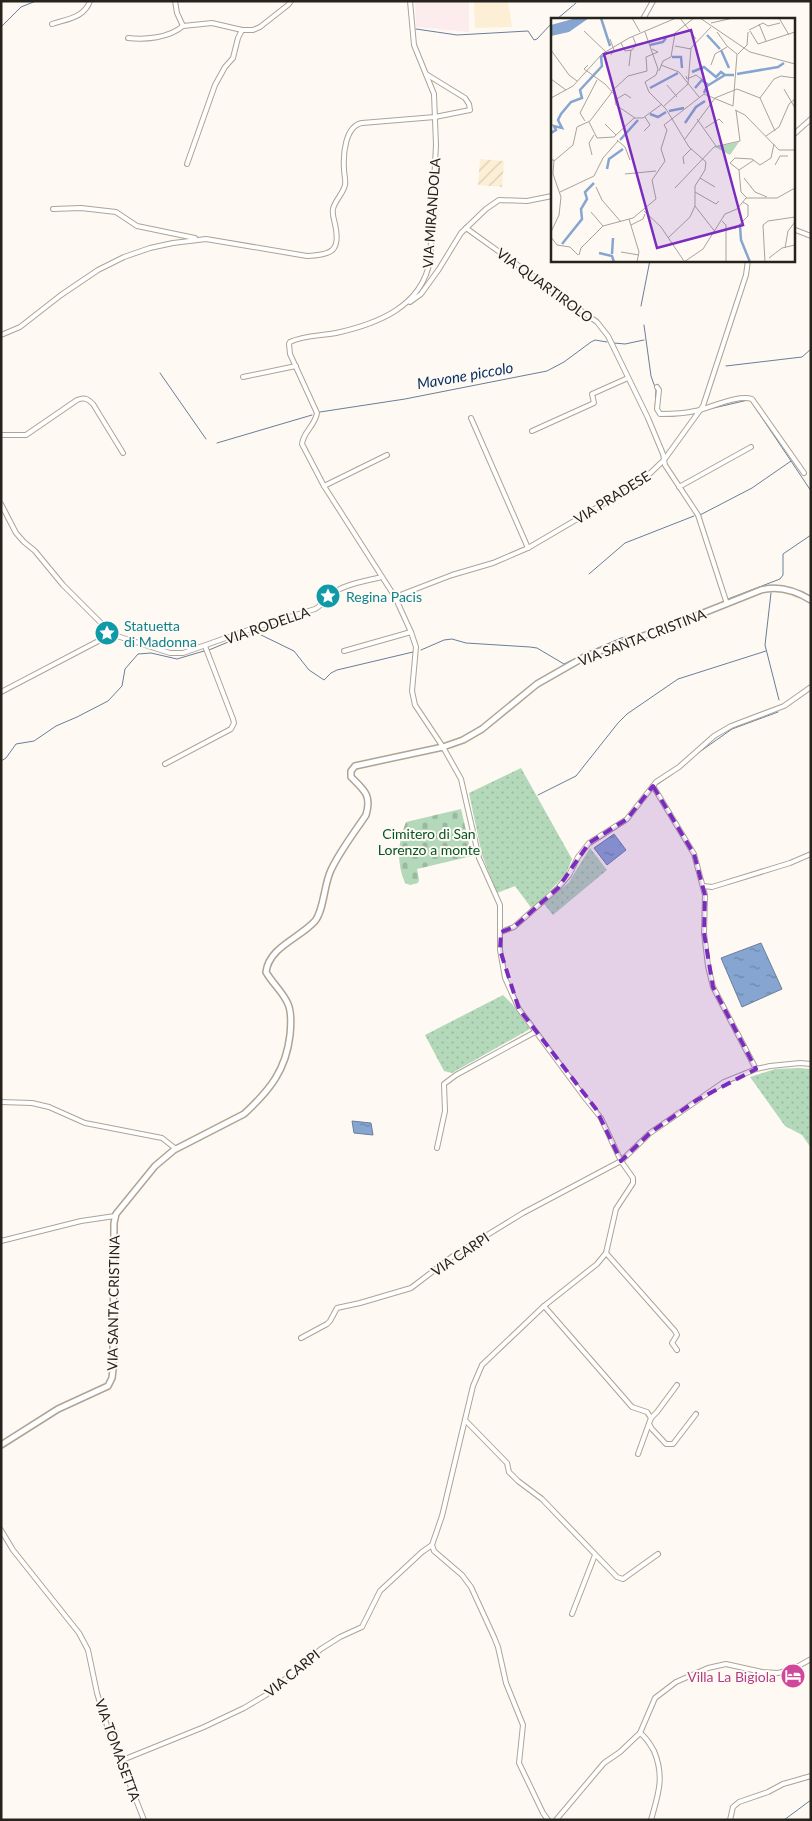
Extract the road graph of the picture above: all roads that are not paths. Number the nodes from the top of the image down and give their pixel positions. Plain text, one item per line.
1 (90, 1) edge
2 (175, 1) edge
3 (291, 1) edge
4 (410, 1) edge
5 (653, 1) edge
6 (644, 18) edge
7 (52, 24) dead end
8 (183, 26) junction
9 (242, 30) junction
10 (128, 38) dead end
11 (426, 74) junction
12 (435, 117) junction
13 (811, 119) edge
14 (794, 134) edge
15 (187, 164) dead end
16 (551, 196) edge
17 (54, 209) dead end
18 (466, 228) junction
19 (794, 229) edge
20 (811, 236) edge
21 (199, 239) junction
22 (748, 261) edge
23 (409, 302) junction
24 (1, 335) edge
25 (296, 366) junction
26 (243, 377) dead end
27 (628, 378) junction
28 (658, 387) dead end
29 (702, 409) junction
30 (471, 418) dead end
31 (532, 431) dead end
32 (1, 435) edge
33 (751, 447) dead end
34 (123, 452) dead end
35 (387, 455) dead end
36 (664, 460) junction
37 (804, 473) dead end
38 (324, 486) junction
39 (679, 487) junction
40 (1, 504) edge
41 (528, 548) junction
42 (381, 577) junction
43 (395, 597) junction
44 (811, 600) edge
45 (727, 604) junction
46 (411, 632) junction
47 (113, 635) junction
48 (205, 646) junction
49 (344, 651) dead end
50 (811, 686) edge
51 (1, 692) edge
52 (443, 746) junction
53 (164, 764) dead end
54 (653, 786) junction
55 (811, 854) edge
56 (703, 886) junction
57 (501, 932) junction
58 (535, 1032) junction
59 (811, 1064) edge
60 (756, 1069) junction
61 (1, 1102) edge
62 (436, 1148) dead end
63 (176, 1149) junction
64 (621, 1161) junction
65 (115, 1216) junction
66 (1, 1241) edge
67 (606, 1253) junction
68 (544, 1306) junction
69 (301, 1338) dead end
70 (677, 1350) dead end
71 (677, 1385) dead end
72 (696, 1414) dead end
73 (651, 1418) junction
74 (465, 1420) junction
75 (650, 1424) junction
76 (1, 1445) edge
77 (638, 1454) dead end
78 (1, 1530) edge
79 (432, 1545) junction
80 (658, 1554) dead end
81 (595, 1555) junction
82 (572, 1614) dead end
83 (811, 1659) edge
84 (640, 1733) junction
85 (120, 1761) junction
86 (811, 1776) edge
87 (144, 1820) edge
88 (548, 1820) edge
89 (556, 1820) edge
90 (651, 1820) edge
91 (730, 1820) edge

1 - 7 street
2 - 8 street
3 - 9 street
4 - 11 street, VIA MIRANDOLA
5 - 6 street
8 - 9 street
8 - 10 street
9 - 15 street
11 - 12 street, VIA MIRANDOLA
11 - 12 street
12 - 21 street
12 - 23 street, VIA MIRANDOLA
13 - 14 street
16 - 18 street
17 - 21 street
18 - 23 street
18 - 27 street, VIA QUARTIROLO
19 - 20 street
21 - 24 street
22 - 29 street, VIA PRADESE
23 - 25 street, VIA MIRANDOLA
25 - 26 street
25 - 38 street, VIA MIRANDOLA
27 - 31 street
27 - 36 street, VIA QUARTIROLO
28 - 29 street
29 - 36 street, VIA PRADESE
29 - 37 street
30 - 41 street
32 - 34 street
33 - 39 street
35 - 38 street
36 - 39 street, VIA QUARTIROLO
36 - 41 street, VIA PRADESE
38 - 42 street, VIA MIRANDOLA
39 - 45 street, VIA QUARTIROLO
40 - 47 street
41 - 43 street, VIA PRADESE
42 - 43 street, VIA MIRANDOLA
42 - 48 street, VIA RODELLA
43 - 46 street, VIA MIRANDOLA
44 - 45 street, VIA SANTA CRISTINA
45 - 52 street, VIA SANTA CRISTINA
46 - 49 street
46 - 52 street, VIA MIRANDOLA
47 - 48 street, VIA RODELLA
47 - 51 street
48 - 53 street, VIA RODELLA
50 - 54 street
52 - 57 street
52 - 63 street, VIA SANTA CRISTINA
54 - 56 street
54 - 57 street
55 - 56 street
56 - 60 street
57 - 58 street
58 - 62 street
58 - 64 street
59 - 60 street, VIA CARPI
60 - 64 street, VIA CARPI
61 - 63 street
63 - 65 street, VIA SANTA CRISTINA
64 - 67 street
64 - 69 street, VIA CARPI
65 - 66 street, VIA SANTA CRISTINA
65 - 76 street, VIA SANTA CRISTINA
67 - 68 street
67 - 70 street
68 - 73 street
68 - 74 street
71 - 73 street
72 - 75 street
73 - 75 street
74 - 79 street
74 - 81 street
75 - 77 street
78 - 85 street, VIA TOMASETTA
79 - 85 street, VIA CARPI
79 - 88 street
80 - 81 street
81 - 82 street
83 - 84 street
84 - 89 street
84 - 90 street
85 - 87 street, VIA TOMASETTA
86 - 91 street

